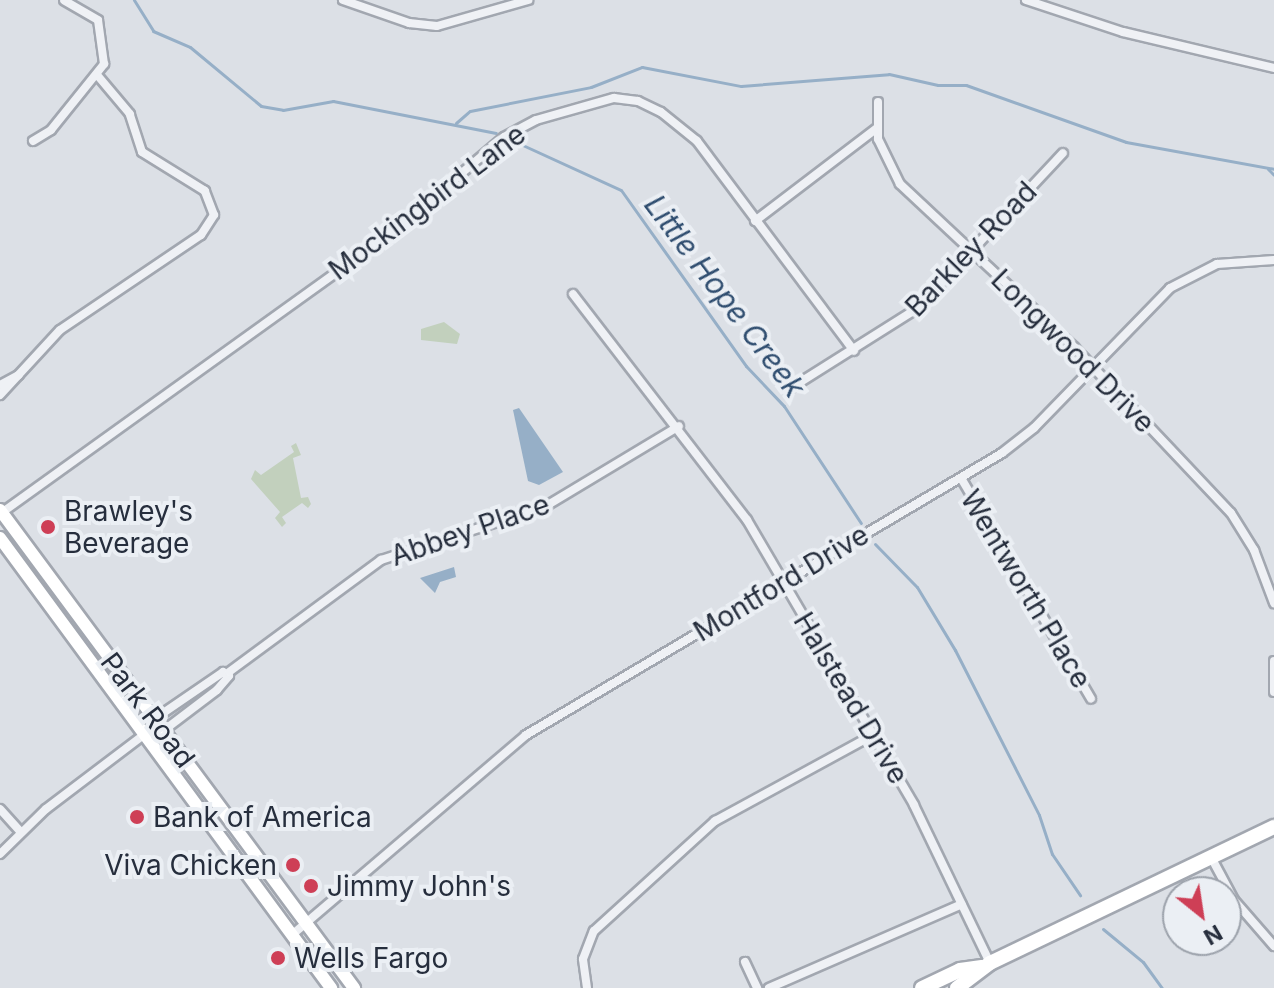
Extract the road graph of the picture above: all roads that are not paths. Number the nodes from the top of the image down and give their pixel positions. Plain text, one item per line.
1 (64, 0) edge
2 (343, 0) edge
3 (528, 0) edge
4 (1026, 0) edge
5 (1274, 68) edge
6 (98, 76) junction
7 (878, 102) dead end
8 (877, 128) junction
9 (33, 141) dead end
10 (1063, 153) dead end
11 (755, 221) junction
12 (971, 251) junction
13 (1274, 260) edge
14 (573, 294) dead end
15 (854, 351) junction
16 (1094, 367) junction
17 (791, 388) dead end
18 (1, 390) edge
19 (679, 426) junction
20 (961, 478) junction
21 (1, 512) edge
22 (0, 538) edge
23 (783, 582) junction
24 (1274, 603) edge
25 (1274, 661) edge
26 (229, 672) junction
27 (1274, 692) edge
28 (1091, 699) dead end
29 (154, 719) junction
30 (163, 731) junction
31 (146, 733) junction
32 (873, 735) junction
33 (0, 809) edge
34 (1274, 827) edge
35 (21, 832) junction
36 (0, 854) edge
37 (1211, 857) junction
38 (962, 904) junction
39 (307, 925) junction
40 (293, 934) junction
41 (1274, 946) edge
42 (745, 962) dead end
43 (986, 965) junction
44 (328, 984) edge
45 (314, 988) edge
46 (354, 988) edge
47 (587, 988) edge
48 (757, 988) edge
49 (769, 988) edge
50 (922, 988) edge
51 (957, 988) edge

1 - 6 street
2 - 3 street
4 - 5 street
6 - 9 street
6 - 18 street
7 - 8 street, Longwood Drive
8 - 11 street
8 - 12 street, Longwood Drive
10 - 12 street, Barkley Road
11 - 15 street, Mockingbird Lane
11 - 21 street, Mockingbird Lane
12 - 15 street, Barkley Road
12 - 16 street, Longwood Drive
13 - 16 street, Montford Drive
14 - 19 street, Halstead Drive
15 - 17 street, Barkley Road
16 - 20 street, Montford Drive
16 - 24 street, Longwood Drive
19 - 23 street, Halstead Drive
19 - 26 street, Abbey Place
20 - 23 street, Montford Drive
20 - 28 street, Wentworth Place
21 - 29 main road, Park Road
22 - 31 main road, Park Road
23 - 32 street, Halstead Drive
23 - 39 street, Montford Drive
25 - 27 street
26 - 29 street
26 - 30 street
29 - 30 main road, Park Road
29 - 31 street
30 - 31 street
30 - 39 main road, Park Road
31 - 35 street
31 - 40 main road, Park Road
32 - 38 street, Halstead Drive
32 - 47 street
33 - 35 street
34 - 37 main road
35 - 36 street
37 - 41 street
37 - 43 main road
38 - 43 street, Halstead Drive
38 - 49 street
39 - 40 street, Montford Drive
39 - 46 main road, Park Road
40 - 44 main road, Park Road
42 - 48 street
43 - 50 main road
43 - 51 main road
44 - 45 street

